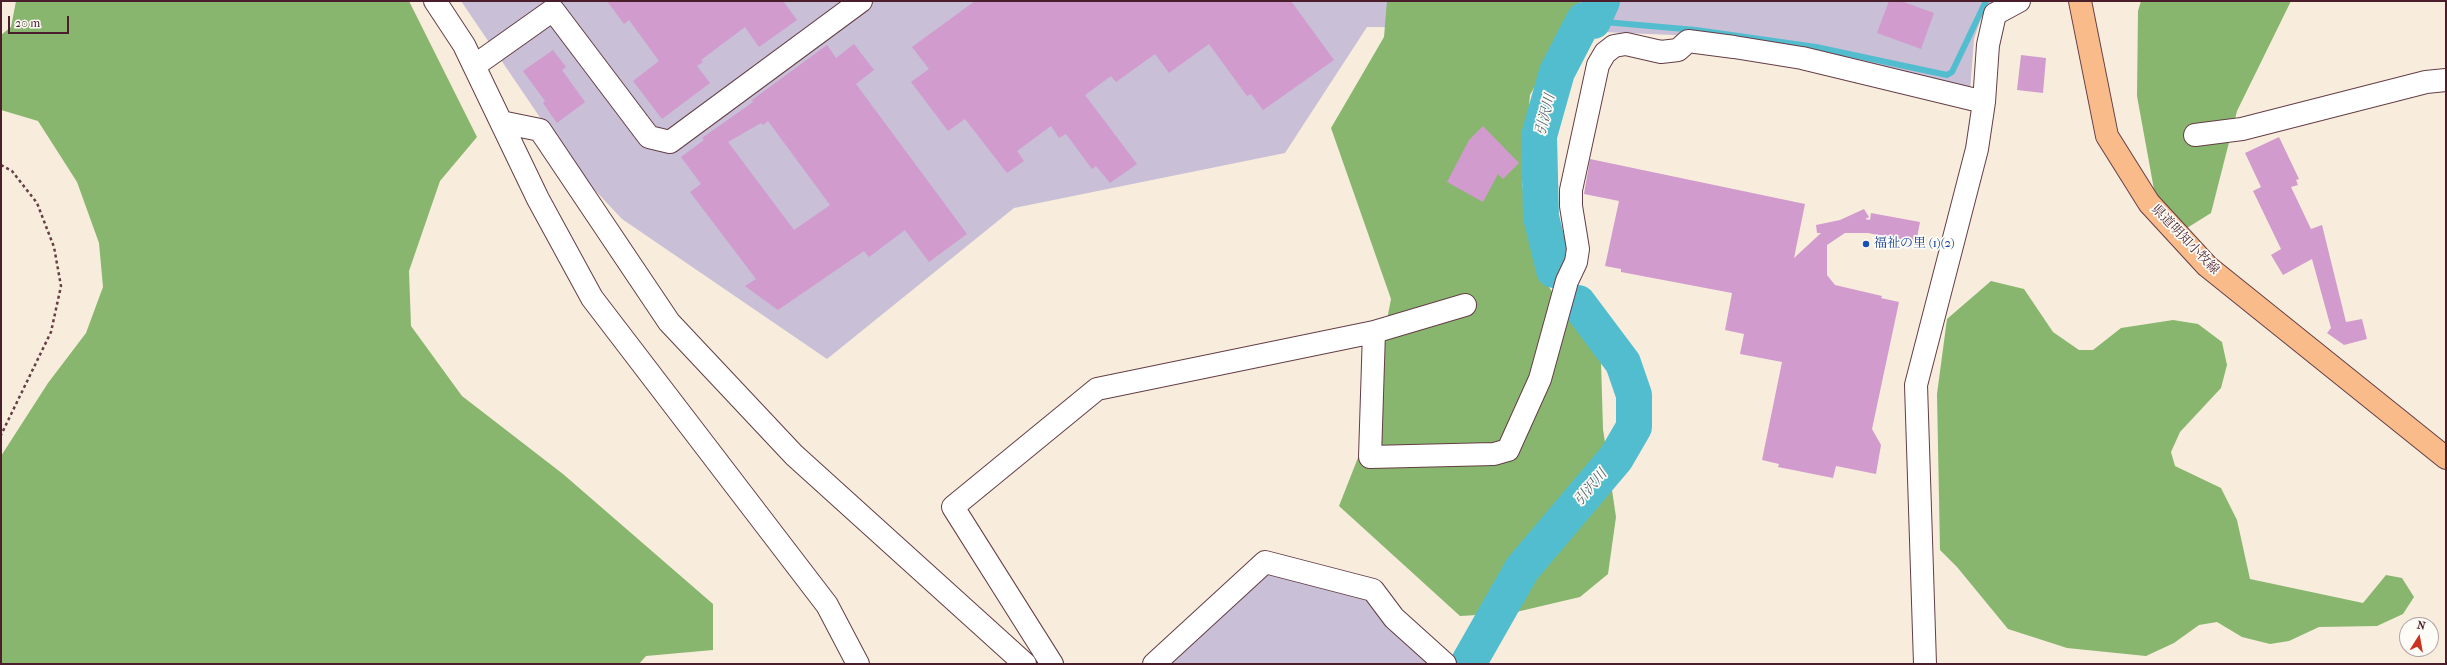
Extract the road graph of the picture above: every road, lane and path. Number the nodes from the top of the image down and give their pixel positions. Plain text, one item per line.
1 (435, 1) edge
2 (861, 1) edge
3 (2020, 1) edge
4 (2080, 1) edge
5 (560, 6) edge
6 (474, 66) junction
7 (2446, 80) edge
8 (1984, 102) junction
9 (501, 122) junction
10 (2195, 135) dead end
11 (1, 165) edge
12 (1465, 305) dead end
13 (1374, 332) junction
14 (1, 435) edge
15 (2446, 458) edge
16 (858, 664) edge
17 (1024, 664) edge
18 (1052, 664) edge
19 (1154, 664) edge
20 (1446, 664) edge
21 (1925, 664) edge

1 - 6 street
2 - 5 street
3 - 8 street
4 - 15 main road, 県道明知小牧線
5 - 6 street
6 - 9 street
7 - 10 street
8 - 13 street
8 - 21 street
9 - 16 street
9 - 17 street
11 - 14 path
12 - 13 street
13 - 18 street
19 - 20 street

